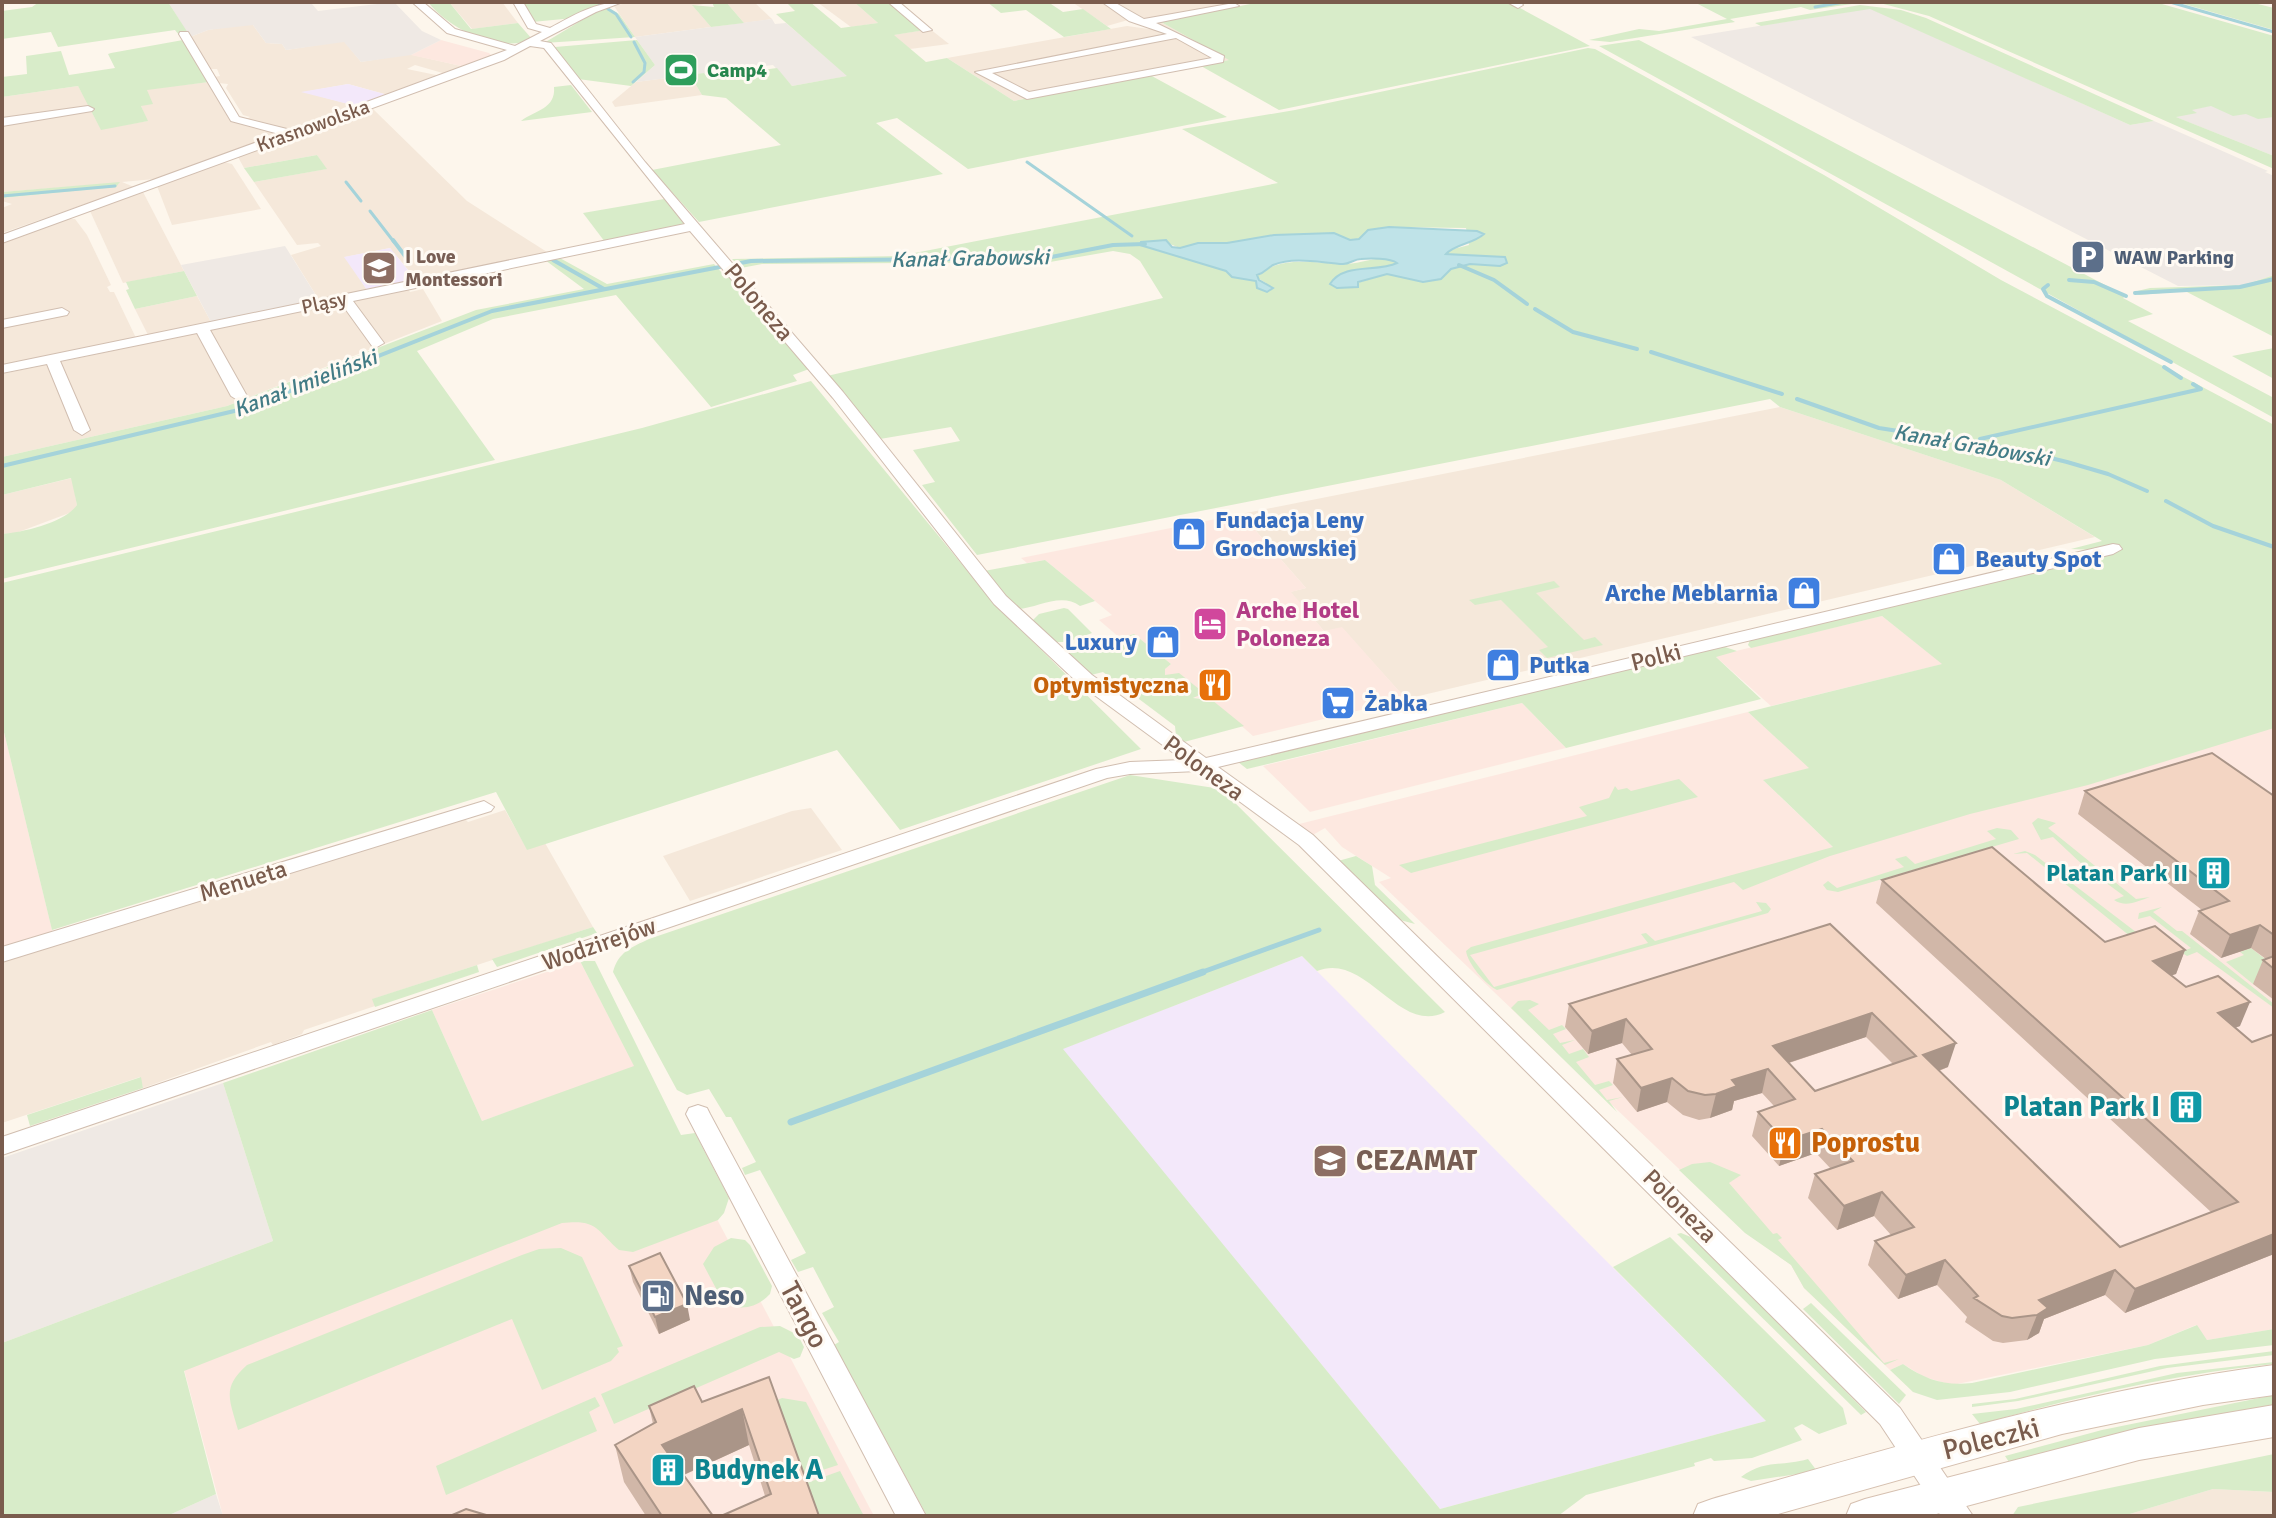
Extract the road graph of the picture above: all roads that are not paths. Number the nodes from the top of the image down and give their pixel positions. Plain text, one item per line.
1 (417, 2) edge
2 (518, 2) edge
3 (618, 2) edge
4 (893, 2) edge
5 (1107, 2) edge
6 (1231, 4) edge
7 (405, 6) dead end
8 (418, 20) dead end
9 (1140, 22) junction
10 (443, 27) junction
11 (426, 29) dead end
12 (927, 30) dead end
13 (553, 32) junction
14 (184, 34) dead end
15 (1177, 35) junction
16 (533, 44) junction
17 (518, 50) junction
18 (88, 109) dead end
19 (2, 122) edge
20 (292, 134) junction
21 (694, 226) junction
22 (2, 239) edge
23 (344, 298) junction
24 (62, 312) dead end
25 (2, 324) edge
26 (202, 328) junction
27 (377, 343) dead end
28 (52, 359) junction
29 (2, 369) edge
30 (239, 396) dead end
31 (82, 430) dead end
32 (2113, 549) dead end
33 (1200, 765) junction
34 (484, 807) dead end
35 (2, 955) edge
36 (698, 1114) dead end
37 (2, 1146) edge
38 (2274, 1380) edge
39 (2274, 1421) edge
40 (1920, 1457) junction
41 (1950, 1506) edge
42 (911, 1516) edge
43 (1712, 1516) edge
44 (1865, 1516) edge

1 - 10 street
2 - 13 street
3 - 13 street, Krasnowolska
4 - 12 street
5 - 9 street
6 - 9 street
7 - 8 street
9 - 15 street
10 - 11 street
10 - 17 street
13 - 16 street, Krasnowolska
14 - 20 street
15 - 15 street
16 - 17 street, Krasnowolska
16 - 21 street, Poloneza
17 - 20 street, Krasnowolska
18 - 19 street
20 - 22 street, Krasnowolska
21 - 23 street, Pląsy
21 - 33 street, Poloneza
23 - 26 street, Pląsy
23 - 27 street
24 - 25 street
26 - 28 street, Pląsy
26 - 30 street
28 - 29 street, Pląsy
28 - 31 street
32 - 33 street, Polki
33 - 37 street, Wodzirejów
33 - 40 street, Poloneza
34 - 35 street, Menueta
36 - 42 street, Tango
38 - 40 main road, Poleczki
39 - 41 main road, Poleczki
40 - 41 street, Poloneza
40 - 43 main road, Poleczki
41 - 44 main road, Poleczki

